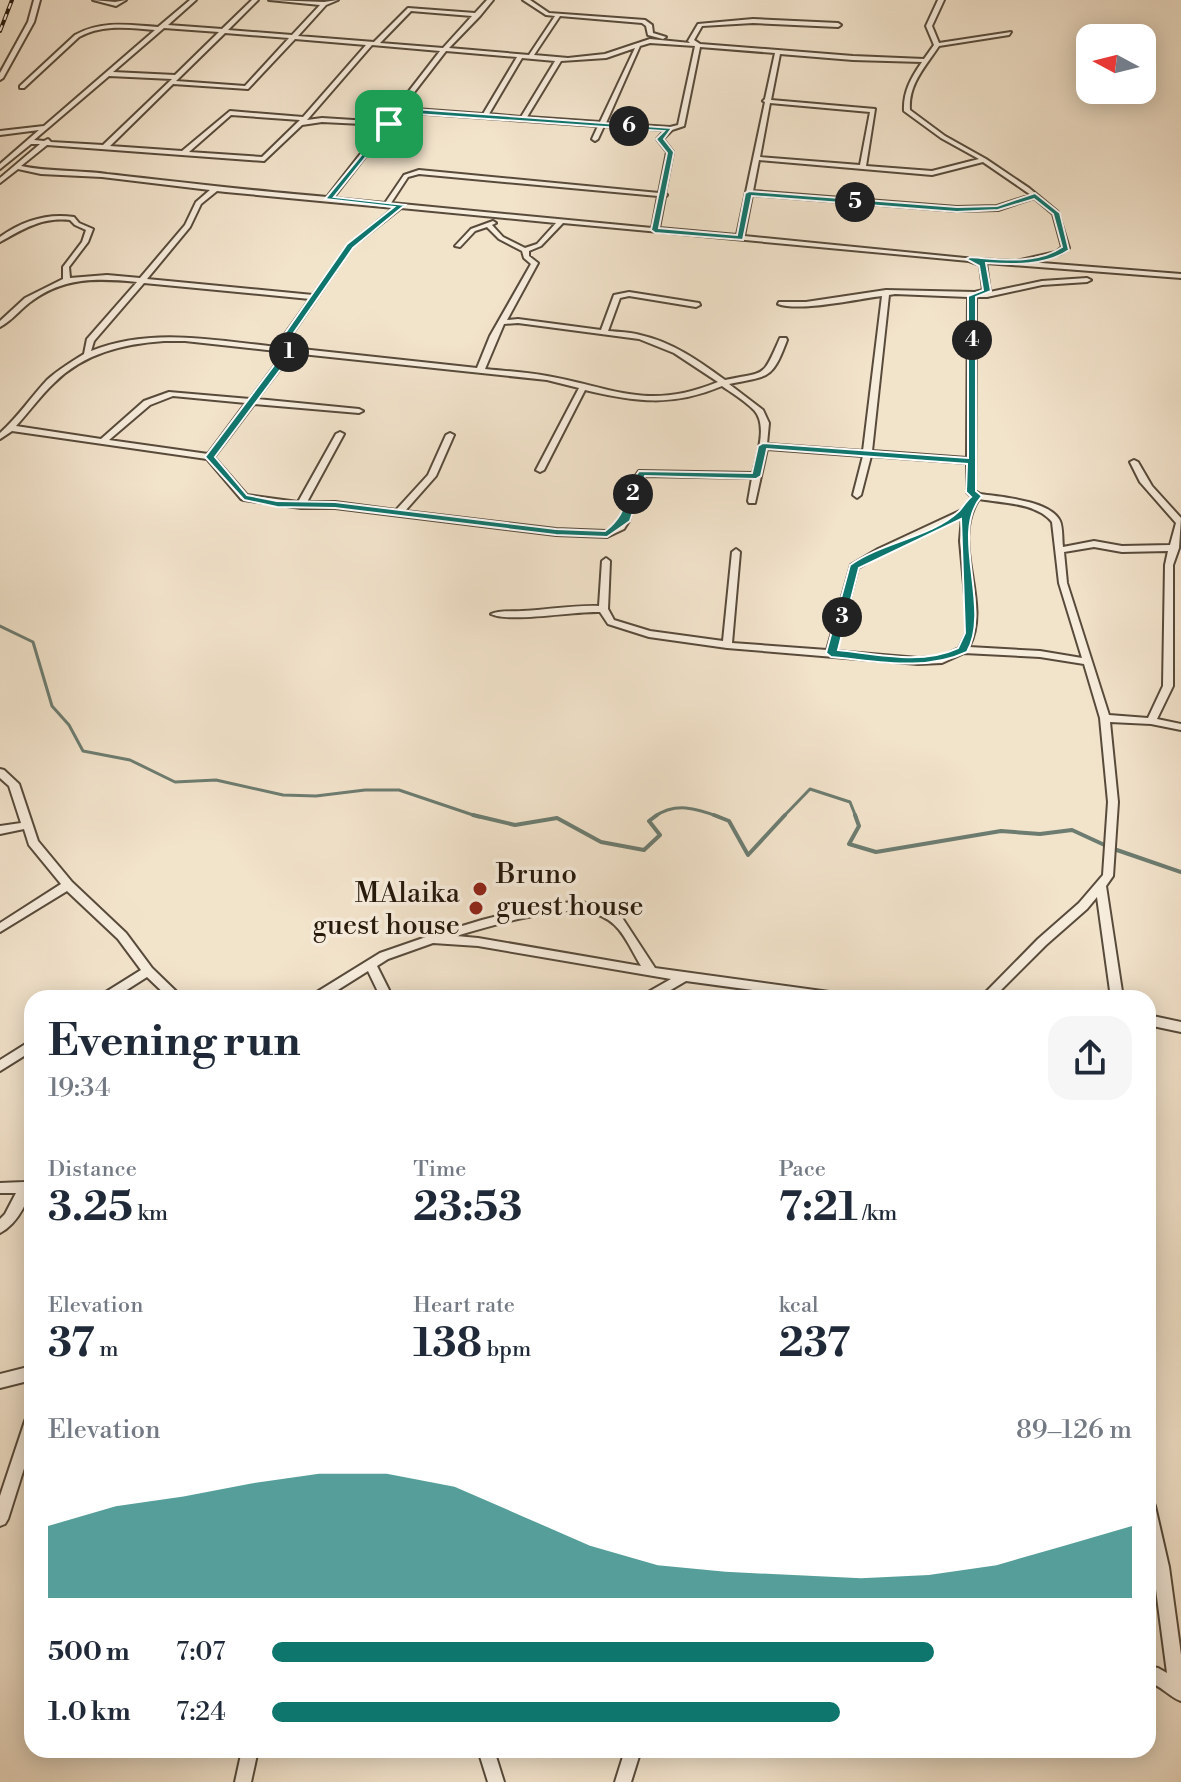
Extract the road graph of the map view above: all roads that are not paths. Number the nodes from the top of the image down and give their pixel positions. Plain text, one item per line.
1 (37, 0) edge
2 (96, 0) edge
3 (123, 0) edge
4 (193, 0) edge
5 (255, 0) edge
6 (272, 0) edge
7 (335, 0) edge
8 (490, 0) edge
9 (526, 0) edge
10 (941, 0) edge
11 (324, 4) junction
12 (478, 15) junction
13 (558, 15) junction
14 (838, 25) dead end
15 (162, 28) junction
16 (225, 32) junction
17 (1009, 33) dead end
18 (294, 38) junction
19 (691, 41) junction
20 (698, 44) junction
21 (371, 45) junction
22 (937, 45) junction
23 (638, 47) junction
24 (443, 51) junction
25 (778, 52) junction
26 (520, 57) junction
27 (530, 57) junction
28 (559, 59) junction
29 (927, 61) junction
30 (108, 74) junction
31 (0, 78) edge
32 (173, 80) junction
33 (22, 87) dead end
34 (766, 101) junction
35 (400, 110) junction
36 (485, 116) junction
37 (523, 119) junction
38 (302, 121) junction
39 (389, 124) junction
40 (602, 124) junction
41 (49, 126) junction
42 (670, 129) junction
43 (0, 133) edge
44 (595, 139) dead end
45 (48, 141) junction
46 (32, 142) junction
47 (106, 146) junction
48 (184, 153) junction
49 (755, 158) junction
50 (984, 160) junction
51 (0, 167) edge
52 (15, 167) junction
53 (863, 167) junction
54 (0, 181) edge
55 (215, 189) junction
56 (749, 193) junction
57 (664, 195) junction
58 (1035, 196) junction
59 (329, 199) junction
60 (387, 204) junction
61 (401, 205) junction
62 (512, 216) junction
63 (561, 221) junction
64 (488, 225) junction
65 (655, 230) junction
66 (740, 238) junction
67 (0, 240) edge
68 (458, 246) dead end
69 (525, 250) junction
70 (970, 259) junction
71 (1016, 263) junction
72 (1181, 276) edge
73 (67, 280) junction
74 (139, 280) junction
75 (1087, 280) dead end
76 (886, 292) junction
77 (972, 296) junction
78 (316, 297) junction
79 (782, 304) dead end
80 (696, 305) dead end
81 (503, 322) junction
82 (0, 325) edge
83 (604, 332) junction
84 (783, 340) dead end
85 (278, 349) junction
86 (290, 350) junction
87 (87, 353) junction
88 (480, 371) junction
89 (724, 382) junction
90 (583, 387) junction
91 (251, 402) junction
92 (359, 411) dead end
93 (11, 428) junction
94 (340, 434) dead end
95 (450, 435) dead end
96 (0, 437) edge
97 (103, 441) junction
98 (763, 446) junction
99 (866, 455) junction
100 (210, 457) junction
101 (972, 461) junction
102 (1134, 462) dead end
103 (540, 470) dead end
104 (756, 476) junction
105 (857, 495) dead end
106 (977, 496) junction
107 (752, 501) dead end
108 (301, 505) junction
109 (967, 511) junction
110 (398, 513) junction
111 (1181, 523) edge
112 (1175, 548) junction
113 (1058, 551) junction
114 (736, 552) dead end
115 (606, 561) dead end
116 (603, 609) junction
117 (496, 614) dead end
118 (1175, 634) edge
119 (727, 645) junction
120 (963, 650) junction
121 (831, 653) junction
122 (1087, 662) junction
123 (1105, 718) junction
124 (1151, 721) junction
125 (1181, 727) edge
126 (0, 772) edge
127 (28, 825) junction
128 (0, 830) edge
129 (68, 885) junction
130 (1100, 886) junction
131 (0, 928) edge
132 (433, 939) junction
133 (371, 965) junction
134 (148, 971) junction
135 (651, 972) junction
136 (685, 977) junction
137 (118, 990) edge
138 (168, 990) edge
139 (329, 990) edge
140 (383, 990) edge
141 (661, 990) edge
142 (783, 990) edge
143 (994, 990) edge
144 (1115, 990) edge
145 (1156, 1022) edge
146 (1181, 1027) edge
147 (24, 1050) edge
148 (0, 1066) edge
149 (24, 1186) edge
150 (0, 1188) edge
151 (24, 1194) edge
152 (0, 1227) edge
153 (24, 1375) edge
154 (0, 1381) edge
155 (24, 1446) edge
156 (0, 1519) edge
157 (1156, 1544) edge
158 (1156, 1676) edge
159 (1179, 1693) edge
160 (248, 1758) edge
161 (488, 1758) edge
162 (630, 1758) edge
163 (243, 1782) edge
164 (496, 1782) edge
165 (623, 1782) edge

1 - 31 street
2 - 3 street
4 - 15 street
5 - 16 street
6 - 11 street
7 - 11 street
8 - 12 street
9 - 13 street
10 - 22 street
11 - 18 street
12 - 21 street
12 - 24 street
13 - 19 street
13 - 27 street
14 - 19 street
15 - 16 street
15 - 30 street
15 - 33 street
16 - 18 street
16 - 32 street
17 - 22 street
18 - 21 street
18 - 32 street
19 - 20 street
20 - 23 street
20 - 25 street
20 - 42 street
21 - 24 street
21 - 38 street
22 - 29 street
23 - 28 street
23 - 40 street
24 - 26 street
24 - 35 street
25 - 29 street
25 - 34 street
26 - 27 street
26 - 36 street
27 - 28 street
28 - 37 street
29 - 50 street
30 - 32 street
30 - 41 street
32 - 47 street
34 - 49 street
34 - 53 street
35 - 36 street
35 - 39 street
36 - 37 street
37 - 40 street
38 - 39 street
38 - 48 street
38 - 48 street
39 - 59 street
40 - 42 street
40 - 44 street
41 - 43 street
41 - 46 street
42 - 57 street
45 - 46 street
45 - 47 street
45 - 52 street
46 - 51 street
47 - 48 street
49 - 53 street
49 - 56 street
50 - 53 street
50 - 58 street
52 - 54 street
52 - 55 street
55 - 59 street
55 - 74 street
56 - 58 street
56 - 66 street
57 - 60 street
57 - 65 street
58 - 71 street
59 - 60 street
60 - 61 street
61 - 62 street
61 - 78 street
62 - 63 street
62 - 64 street
63 - 65 street
63 - 69 street
64 - 68 street
64 - 69 street
65 - 66 street
66 - 70 street
67 - 73 street
69 - 81 street
70 - 71 street
70 - 77 street
71 - 72 street
73 - 74 street
73 - 82 street
74 - 78 street
74 - 87 street
75 - 77 street
76 - 77 street
76 - 79 street
76 - 99 street
77 - 101 street
78 - 85 street
80 - 83 street
81 - 83 street
81 - 88 street
83 - 89 street
84 - 89 street
85 - 86 street
85 - 87 street
86 - 88 street
86 - 91 street
87 - 93 street
88 - 90 street
89 - 90 street
89 - 98 street
90 - 103 street
91 - 92 street
91 - 97 street
91 - 100 street
93 - 96 street
93 - 97 street
94 - 108 street
95 - 110 street
97 - 100 street
98 - 99 street
98 - 104 street
99 - 101 street
99 - 105 street
100 - 108 street
101 - 106 street
102 - 111 street
104 - 107 street
104 - 110 street
106 - 109 street
106 - 113 street
108 - 110 street
109 - 120 street
109 - 121 street
111 - 112 street
112 - 113 street
112 - 118 street
113 - 122 street
114 - 119 street
115 - 116 street
116 - 117 street
116 - 119 street
118 - 124 street
119 - 121 street
120 - 121 street
120 - 122 street
122 - 123 street
123 - 124 street
123 - 130 street
124 - 125 street
126 - 127 street
127 - 128 street
127 - 129 street
129 - 131 street
129 - 134 street
130 - 143 street
130 - 144 street
132 - 133 street
132 - 135 street
132 - 135 street
133 - 139 street
133 - 140 street
134 - 137 street
134 - 138 street
135 - 136 street
136 - 141 street
136 - 142 street
145 - 146 street
147 - 148 street
149 - 150 street
151 - 152 street
153 - 154 street
155 - 156 street
157 - 159 street
158 - 159 street
160 - 163 street
161 - 164 street
162 - 165 street

